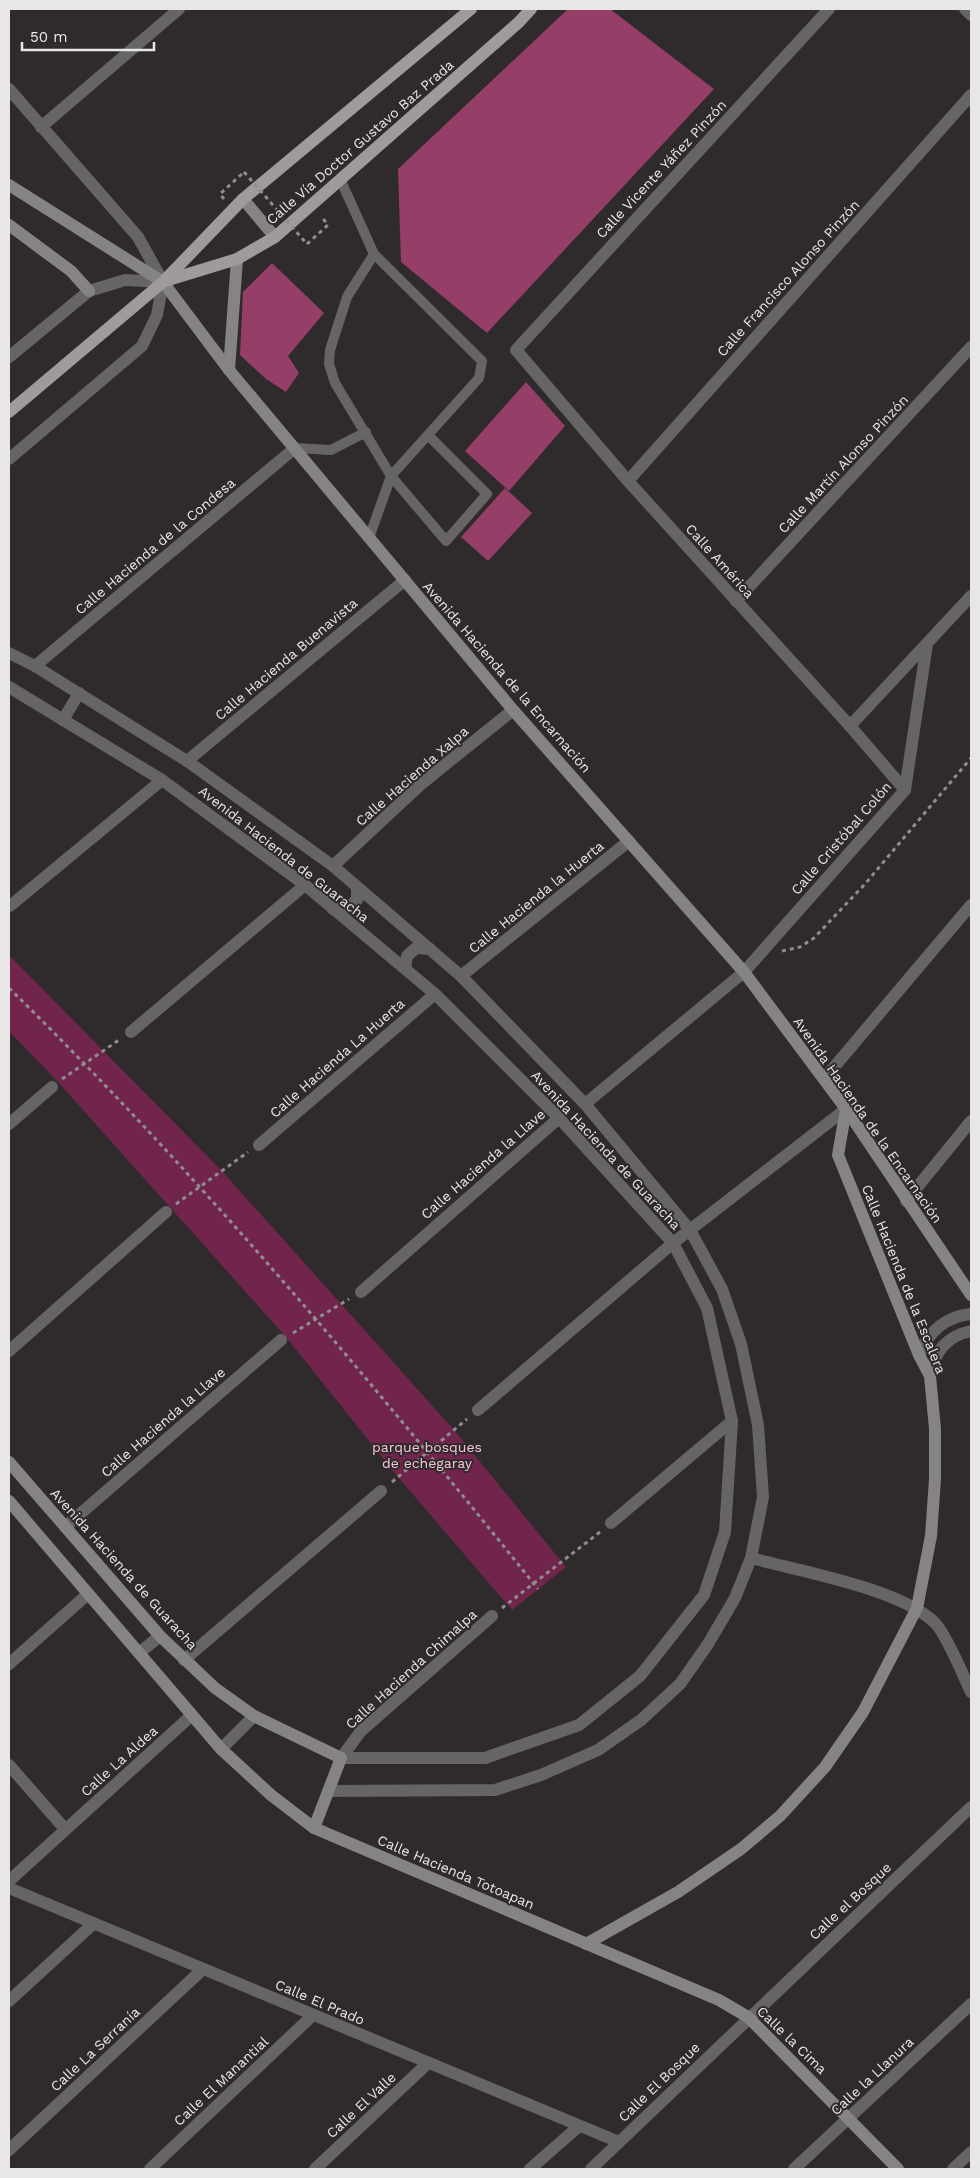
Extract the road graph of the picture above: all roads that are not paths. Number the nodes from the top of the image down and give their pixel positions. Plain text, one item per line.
1 (178, 9) edge
2 (471, 9) edge
3 (532, 9) edge
4 (829, 9) edge
5 (965, 9) edge
6 (971, 15) edge
7 (9, 89) edge
8 (971, 95) edge
9 (41, 127) junction
10 (341, 181) junction
11 (9, 185) edge
12 (243, 199) junction
13 (9, 225) edge
14 (275, 237) junction
15 (374, 254) junction
16 (237, 259) junction
17 (163, 282) junction
18 (89, 291) junction
19 (971, 347) edge
20 (516, 350) joint
21 (9, 357) edge
22 (229, 370) junction
23 (9, 412) edge
24 (366, 432) junction
25 (429, 436) junction
26 (294, 448) junction
27 (9, 459) edge
28 (391, 476) junction
29 (628, 481) junction
30 (369, 538) junction
31 (405, 580) junction
32 (971, 596) edge
33 (736, 601) junction
34 (927, 644) junction
35 (9, 652) edge
36 (35, 666) junction
37 (9, 687) edge
38 (79, 693) junction
39 (513, 710) junction
40 (62, 720) junction
41 (850, 726) junction
42 (187, 761) junction
43 (162, 780) junction
44 (905, 790) junction
45 (629, 841) junction
46 (333, 866) junction
47 (305, 885) junction
48 (358, 888) junction
49 (971, 905) edge
50 (10, 906) edge
51 (333, 909) junction
52 (430, 949) junction
53 (405, 969) junction
54 (744, 972) junction
55 (461, 976) junction
56 (435, 994) junction
57 (131, 1032) road end
58 (824, 1080) junction
59 (52, 1086) road end
60 (584, 1104) junction
61 (846, 1109) junction
62 (558, 1118) junction
63 (971, 1121) edge
64 (9, 1124) edge
65 (258, 1145) road end
66 (906, 1201) junction
67 (166, 1212) road end
68 (690, 1230) junction
69 (672, 1243) junction
70 (361, 1292) road end
71 (971, 1295) edge
72 (971, 1314) edge
73 (971, 1331) edge
74 (281, 1340) road end
75 (9, 1351) edge
76 (919, 1355) junction
77 (930, 1376) junction
78 (478, 1410) road end
79 (732, 1421) junction
80 (9, 1462) edge
81 (382, 1491) road end
82 (9, 1501) edge
83 (611, 1523) road end
84 (65, 1527) junction
85 (752, 1558) junction
86 (88, 1594) junction
87 (917, 1608) junction
88 (492, 1616) road end
89 (160, 1636) junction
90 (139, 1653) junction
91 (184, 1660) junction
92 (9, 1664) edge
93 (971, 1692) edge
94 (192, 1715) junction
95 (254, 1716) junction
96 (221, 1749) junction
97 (341, 1758) junction
98 (9, 1765) edge
99 (328, 1791) junction
100 (971, 1807) edge
101 (314, 1828) junction
102 (65, 1829) junction
103 (9, 1881) edge
104 (9, 1888) edge
105 (94, 1923) junction
106 (586, 1944) junction
107 (203, 1969) junction
108 (9, 2001) edge
109 (971, 2004) edge
110 (313, 2015) junction
111 (748, 2017) junction
112 (428, 2063) junction
113 (849, 2117) junction
114 (578, 2126) junction
115 (620, 2142) junction
116 (9, 2150) edge
117 (971, 2152) edge
118 (150, 2169) edge
119 (314, 2169) edge
120 (530, 2169) edge
121 (591, 2169) edge
122 (794, 2169) edge
123 (898, 2169) edge
124 (952, 2169) edge

1 - 9 street
2 - 12 main road, Calle Vía Doctor Gustavo Baz Prada
3 - 10 main road, Calle Vía Doctor Gustavo Baz Prada
4 - 20 street, Calle Vicente Yáñez Pinzón
5 - 6 street
7 - 9 street, Avenida Hacienda de la Encarnación
8 - 29 street, Calle Francisco Alonso Pinzón
9 - 17 street, Avenida Hacienda de la Encarnación
10 - 14 main road, Calle Vía Doctor Gustavo Baz Prada
10 - 15 lane
11 - 17 main road
12 - 14 main road
12 - 17 main road, Calle Vía Doctor Gustavo Baz Prada
13 - 18 main road
14 - 16 main road, Calle Vía Doctor Gustavo Baz Prada
15 - 24 lane
15 - 25 lane
16 - 17 main road, Calle Vía Doctor Gustavo Baz Prada
16 - 22 main road
17 - 18 street, Calle Vía Doctor Gustavo Baz Prada
17 - 22 main road, Avenida Hacienda de la Encarnación
17 - 23 main road, Calle Vía Doctor Gustavo Baz Prada
17 - 27 street
18 - 21 street, Calle Vía Doctor Gustavo Baz Prada
19 - 33 street, Calle Martín Alonso Pinzón
20 - 29 street, Calle América
22 - 26 main road, Avenida Hacienda de la Encarnación
24 - 26 lane
24 - 28 lane
25 - 28 lane
25 - 28 lane
26 - 30 main road, Avenida Hacienda de la Encarnación
26 - 36 street, Calle Hacienda de la Condesa
28 - 30 lane
29 - 33 street, Calle América
30 - 31 main road, Avenida Hacienda de la Encarnación
31 - 39 main road, Avenida Hacienda de la Encarnación
31 - 42 street, Calle Hacienda Buenavista
32 - 34 street
33 - 41 street, Calle América
34 - 41 street
34 - 44 street, Calle Cristóbal Colón
35 - 36 street, Avenida Hacienda de Guaracha
36 - 38 street, Avenida Hacienda de Guaracha
37 - 40 street, Avenida Hacienda de Guaracha
38 - 40 street
38 - 42 street, Avenida Hacienda de Guaracha
39 - 45 main road, Avenida Hacienda de la Encarnación
39 - 46 street, Calle Hacienda Xalpa
40 - 43 street, Avenida Hacienda de Guaracha
41 - 44 street, Calle América
42 - 46 street, Avenida Hacienda de Guaracha
43 - 47 street, Avenida Hacienda de Guaracha
43 - 50 street
44 - 54 street, Calle Cristóbal Colón
45 - 54 main road, Avenida Hacienda de la Encarnación
45 - 55 street, Calle Hacienda la Huerta
46 - 48 street, Avenida Hacienda de Guaracha
47 - 51 street, Avenida Hacienda de Guaracha
47 - 57 street
48 - 51 street
48 - 52 street, Avenida Hacienda de Guaracha
49 - 58 street
51 - 53 street, Avenida Hacienda de Guaracha
52 - 53 street
52 - 55 street, Avenida Hacienda de Guaracha
53 - 56 street, Avenida Hacienda de Guaracha
54 - 58 main road, Avenida Hacienda de la Encarnación
54 - 60 street
55 - 60 street, Avenida Hacienda de Guaracha
56 - 62 street, Avenida Hacienda de Guaracha
56 - 65 street, Calle Hacienda La Huerta
58 - 61 main road, Avenida Hacienda de la Encarnación
59 - 64 street
60 - 68 street, Avenida Hacienda de Guaracha
61 - 66 main road, Avenida Hacienda de la Encarnación
61 - 68 street
61 - 76 main road, Calle Hacienda de la Escalera
62 - 69 street, Avenida Hacienda de Guaracha
62 - 70 street, Calle Hacienda la Llave
63 - 66 street
66 - 71 main road, Avenida Hacienda de la Encarnación
67 - 75 street
68 - 69 street
68 - 85 street, Avenida Hacienda de Guaracha
69 - 78 street
69 - 79 street, Avenida Hacienda de Guaracha
72 - 76 street
73 - 77 street
74 - 84 street, Calle Hacienda la Llave
76 - 77 main road, Calle Hacienda de la Escalera
77 - 87 main road, Calle Hacienda de la Escalera
79 - 83 street
79 - 97 street, Avenida Hacienda de Guaracha
80 - 84 main road, Avenida Hacienda de Guaracha
81 - 91 street
82 - 86 main road
84 - 89 main road, Avenida Hacienda de Guaracha
85 - 87 street
85 - 99 street, Avenida Hacienda de Guaracha
86 - 90 main road
86 - 92 street
87 - 93 street
87 - 106 main road, Calle Hacienda de la Escalera
88 - 97 street, Calle Hacienda Chimalpa
89 - 90 street
89 - 91 main road, Avenida Hacienda de Guaracha
90 - 94 main road
91 - 95 main road, Avenida Hacienda de Guaracha
94 - 96 main road
94 - 102 street, Calle La Aldea
95 - 96 street
95 - 97 main road, Avenida Hacienda de Guaracha
96 - 101 main road
97 - 99 main road, Calle Hacienda Chimalpa
98 - 102 street
99 - 101 main road, Calle Hacienda Chimalpa
100 - 111 street, Calle el Bosque
101 - 106 main road, Calle Hacienda Totoapan
102 - 103 street, Calle La Aldea
104 - 105 street, Calle El Prado
105 - 107 street, Calle El Prado
105 - 108 street
106 - 111 main road, Calle la Cima
107 - 110 street, Calle El Prado
107 - 116 street, Calle La Serranía
109 - 113 street, Calle la Llanura
110 - 112 street, Calle El Prado
110 - 118 street, Calle El Manantial
111 - 113 main road, Calle la Cima
111 - 115 street, Calle El Bosque
112 - 114 street, Calle El Prado
112 - 119 street, Calle El Valle
113 - 122 street, Calle la Llanura
113 - 123 main road, Calle la Cima
114 - 115 street, Calle El Prado
114 - 120 street
115 - 121 street, Calle El Bosque
117 - 124 street

